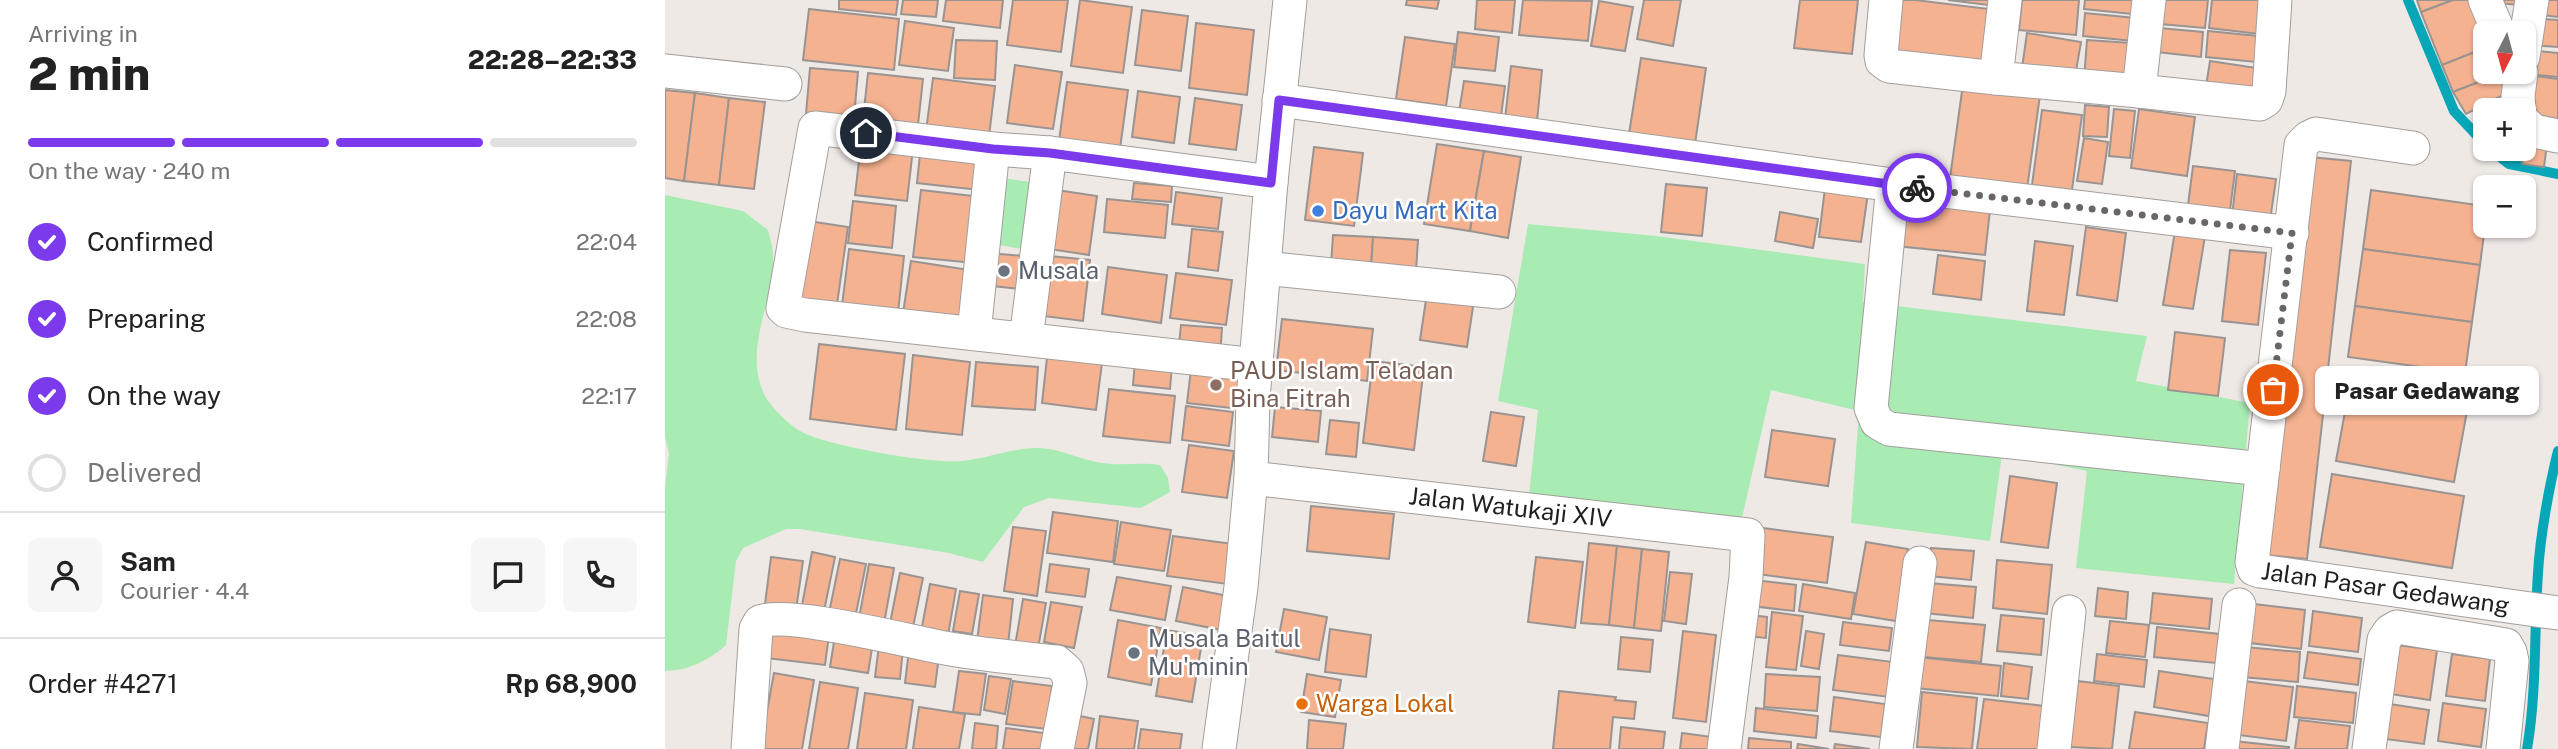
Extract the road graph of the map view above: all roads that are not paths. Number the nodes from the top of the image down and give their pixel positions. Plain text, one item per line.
1 (1290, 0) edge
2 (1886, 0) edge
3 (2005, 0) edge
4 (2149, 0) edge
5 (2274, 0) edge
6 (2485, 0) edge
7 (2532, 0) edge
8 (2495, 21) edge
9 (2529, 21) edge
10 (665, 71) edge
11 (1996, 78) junction
12 (785, 84) dead end
13 (2139, 91) junction
14 (1279, 100) junction
15 (2413, 148) dead end
16 (993, 149) junction
17 (1050, 153) junction
18 (1271, 183) junction
19 (1893, 185) junction
20 (2292, 233) junction
21 (1264, 268) junction
22 (1499, 292) dead end
23 (974, 333) junction
24 (1026, 339) junction
25 (1256, 365) junction
26 (2263, 469) junction
27 (1251, 478) junction
28 (1920, 564) dead end
29 (2239, 605) dead end
30 (2069, 612) dead end
31 (2556, 613) edge
32 (748, 749) edge
33 (1056, 749) edge
34 (1219, 749) edge
35 (1724, 749) edge
36 (1896, 749) edge
37 (2054, 749) edge
38 (2222, 749) edge
39 (2369, 749) edge
40 (2503, 749) edge

1 - 14 street
2 - 11 street
3 - 11 street
4 - 13 street
5 - 13 street
6 - 8 street
7 - 9 street
10 - 12 street
11 - 13 street
14 - 18 street
14 - 19 street
15 - 20 street, Jalan Pasar Gedawang
16 - 17 street
16 - 23 street
16 - 23 street
17 - 18 street
17 - 24 street
18 - 21 street
19 - 20 street
19 - 26 street
20 - 26 street, Jalan Pasar Gedawang
21 - 22 street
21 - 25 street
23 - 24 street
24 - 25 street
25 - 27 street
26 - 31 street, Jalan Pasar Gedawang
27 - 34 street
27 - 35 street, Jalan Watukaji XIV
28 - 36 street
29 - 38 street
30 - 37 street
32 - 33 street
39 - 40 street

